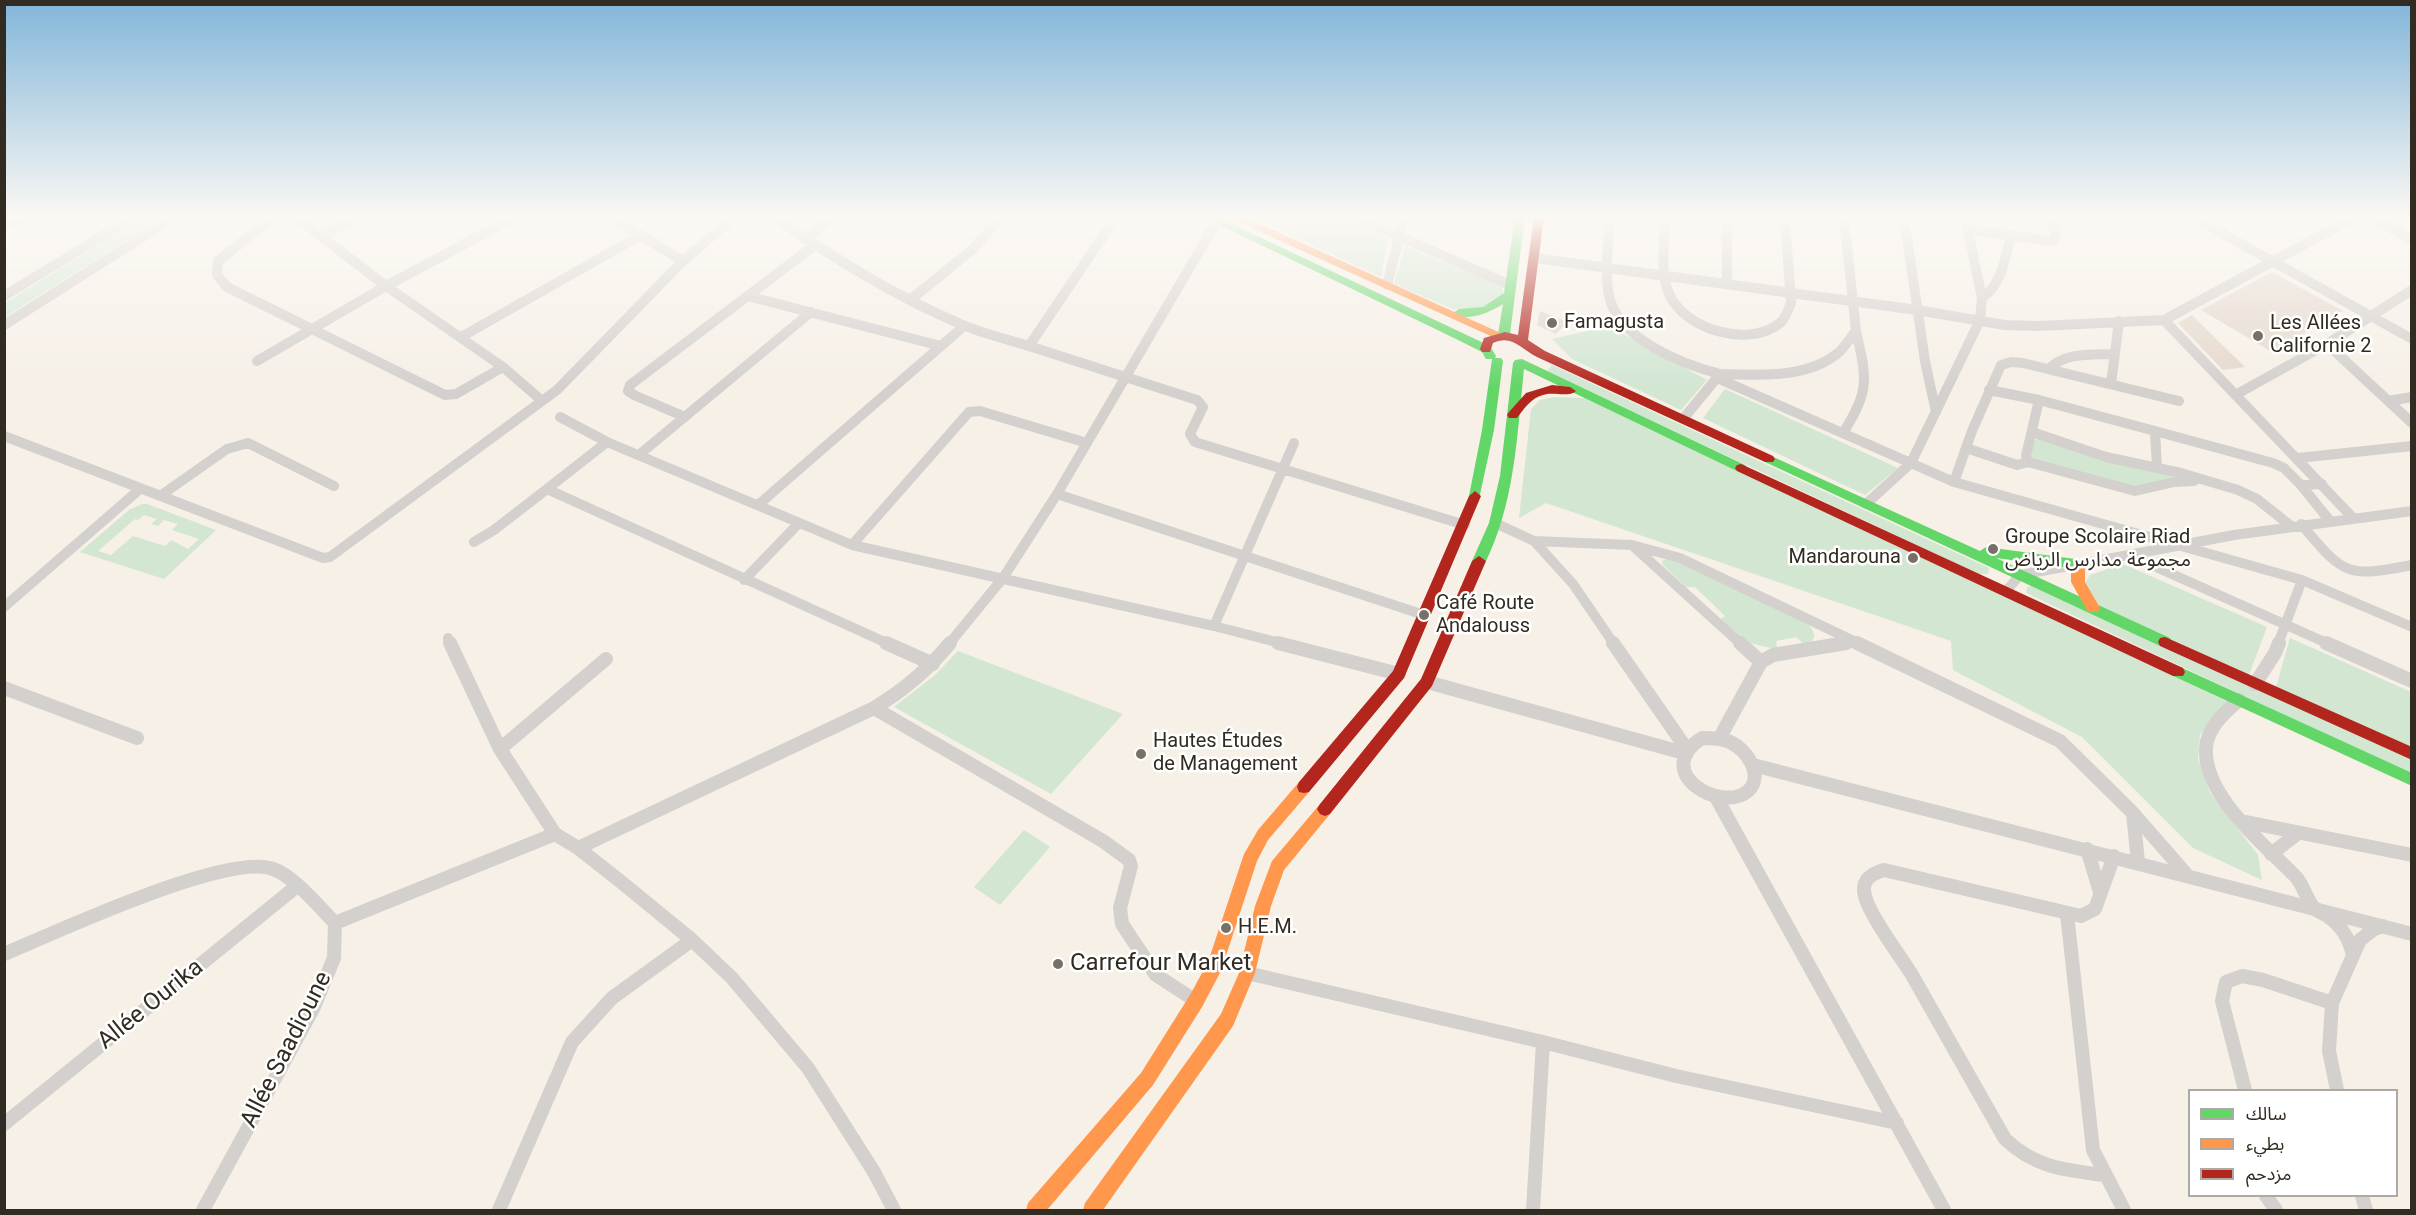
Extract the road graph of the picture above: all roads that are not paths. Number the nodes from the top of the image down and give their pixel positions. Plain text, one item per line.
1 (41, 274) edge
2 (86, 274) edge
3 (216, 274) edge
4 (370, 274) edge
5 (409, 274) edge
6 (573, 274) edge
7 (671, 274) edge
8 (777, 274) edge
9 (865, 274) edge
10 (942, 274) edge
11 (1078, 274) edge
12 (1183, 274) edge
13 (1328, 274) edge
14 (1361, 274) edge
15 (1389, 274) edge
16 (1475, 274) edge
17 (1511, 274) edge
18 (1533, 274) edge
19 (1608, 274) edge
20 (1649, 274) edge
21 (1727, 274) edge
22 (1789, 274) edge
23 (1850, 274) edge
24 (1912, 274) edge
25 (1977, 274) edge
26 (2000, 274) edge
27 (2249, 274) edge
28 (2295, 274) edge
29 (1666, 276) junction
30 (1727, 284) junction
31 (1386, 285) junction
32 (386, 286) junction
33 (1509, 290) junction
34 (2412, 290) edge
35 (1790, 294) junction
36 (4, 296) edge
37 (747, 296) junction
38 (1982, 298) junction
39 (910, 300) junction
40 (1853, 302) junction
41 (1917, 310) junction
42 (811, 312) junction
43 (1449, 312) junction
44 (2369, 315) junction
45 (1980, 320) junction
46 (2164, 320) junction
47 (2119, 321) junction
48 (4, 325) edge
49 (964, 326) junction
50 (314, 328) junction
51 (1856, 331) junction
52 (1501, 335) junction
53 (461, 337) junction
54 (2412, 339) edge
55 (1527, 344) junction
56 (2326, 344) junction
57 (941, 346) junction
58 (1029, 346) junction
59 (1486, 349) junction
60 (2115, 354) junction
61 (257, 361) dead end
62 (1497, 361) junction
63 (1520, 363) junction
64 (503, 367) junction
65 (2049, 369) junction
66 (1718, 376) junction
67 (1125, 378) junction
68 (2111, 384) junction
69 (1989, 390) junction
70 (1585, 394) junction
71 (2237, 394) junction
72 (2412, 397) edge
73 (541, 400) junction
74 (2039, 400) junction
75 (2179, 401) dead end
76 (2388, 401) junction
77 (1936, 412) junction
78 (560, 417) dead end
79 (685, 417) junction
80 (1511, 419) junction
81 (1683, 419) junction
82 (2412, 423) edge
83 (2155, 431) junction
84 (2032, 432) junction
85 (1843, 434) junction
86 (4, 436) edge
87 (608, 441) junction
88 (1087, 443) junction
89 (1294, 443) dead end
90 (2412, 446) edge
91 (1966, 448) junction
92 (640, 454) junction
93 (2298, 458) junction
94 (2028, 462) junction
95 (1911, 463) junction
96 (2157, 468) junction
97 (1283, 470) junction
98 (2204, 480) junction
99 (1954, 482) junction
100 (2322, 484) junction
101 (2301, 485) junction
102 (334, 486) dead end
103 (140, 489) junction
104 (547, 489) junction
105 (1057, 494) junction
106 (160, 496) junction
107 (1866, 504) junction
108 (758, 505) junction
109 (2410, 513) edge
110 (2354, 519) junction
111 (2331, 521) junction
112 (799, 523) junction
113 (1495, 523) junction
114 (1465, 525) junction
115 (2296, 525) junction
116 (1534, 541) junction
117 (474, 542) dead end
118 (2173, 543) junction
119 (852, 545) junction
120 (1632, 545) junction
121 (1961, 547) junction
122 (2129, 555) junction
123 (1245, 556) junction
124 (2412, 565) edge
125 (2082, 566) junction
126 (2020, 575) junction
127 (1003, 578) junction
128 (744, 580) junction
129 (2302, 580) junction
130 (2007, 590) junction
131 (4, 607) edge
132 (2093, 608) junction
133 (1424, 615) junction
134 (1214, 626) junction
135 (2285, 626) junction
136 (2412, 627) edge
137 (448, 639) dead end
138 (1856, 641) junction
139 (606, 659) dead end
140 (1761, 662) junction
141 (933, 664) junction
142 (1399, 674) junction
143 (2412, 681) edge
144 (1426, 682) junction
145 (2255, 684) junction
146 (4, 688) edge
147 (2239, 700) junction
148 (874, 708) junction
149 (137, 738) dead end
150 (1719, 739) junction
151 (500, 749) junction
152 (1685, 751) junction
153 (2412, 754) edge
154 (1753, 765) junction
155 (2412, 780) edge
156 (1716, 797) junction
157 (2133, 813) junction
158 (2241, 821) junction
159 (555, 834) junction
160 (2297, 834) junction
161 (578, 848) junction
162 (2087, 849) junction
163 (2271, 854) junction
164 (2412, 855) edge
165 (2114, 856) junction
166 (2138, 862) junction
167 (2187, 875) junction
168 (297, 886) junction
169 (2100, 892) junction
170 (2314, 908) junction
171 (2067, 914) junction
172 (335, 923) junction
173 (2383, 926) junction
174 (2412, 934) edge
175 (692, 940) junction
176 (4, 954) edge
177 (2354, 956) junction
178 (1246, 973) junction
179 (1196, 1000) junction
180 (2332, 1003) junction
181 (1543, 1042) junction
182 (2245, 1089) edge
183 (2337, 1089) edge
184 (1897, 1123) junction
185 (4, 1124) edge
186 (2104, 1175) junction
187 (2267, 1197) edge
188 (203, 1210) edge
189 (499, 1210) edge
190 (894, 1210) edge
191 (1035, 1210) edge
192 (1092, 1210) edge
193 (1533, 1210) edge
194 (1944, 1210) edge
195 (2124, 1210) edge
196 (2276, 1210) edge

1 - 36 street
2 - 48 street
3 - 50 street
4 - 32 street
5 - 32 street
6 - 53 street
7 - 73 street
8 - 37 street
9 - 39 street
10 - 39 street
11 - 58 street
12 - 67 street
13 - 59 main road
14 - 31 main road
15 - 31 street
16 - 33 street
17 - 33 main road
18 - 55 main road
19 - 66 street
20 - 29 street
21 - 30 street
22 - 35 street
23 - 40 street
24 - 41 street
25 - 38 street
26 - 38 street
27 - 46 street
28 - 44 street
29 - 30 street
29 - 35 street
30 - 35 street
31 - 43 main road
32 - 50 street
32 - 53 street
33 - 43 main road
33 - 52 main road
34 - 44 street
35 - 40 street
37 - 42 street
37 - 79 street
38 - 45 street
39 - 49 street
40 - 41 street
40 - 51 street
41 - 45 street
41 - 77 street
42 - 57 street
42 - 79 street
43 - 52 main road
44 - 54 street
44 - 56 street
45 - 47 street
45 - 77 street
46 - 47 street
46 - 71 street
47 - 60 street
49 - 57 street
49 - 58 street
50 - 61 street
50 - 64 street
51 - 66 street
51 - 85 street
52 - 55 main road
52 - 59 main road
53 - 64 street
55 - 63 main road
55 - 81 main road
56 - 71 street
56 - 76 street
57 - 108 street
58 - 67 street
59 - 62 main road
60 - 65 street
60 - 68 street
62 - 63 main road
62 - 114 main road
63 - 70 main road
63 - 80 main road
64 - 73 street
65 - 68 street
65 - 69 street
66 - 81 street
66 - 85 street
67 - 88 street
67 - 97 street
68 - 75 street
69 - 74 street
69 - 91 street
70 - 80 main road
70 - 130 main road
71 - 93 street
72 - 76 street
73 - 106 street
74 - 83 street
74 - 84 street
76 - 82 street
77 - 95 street
78 - 87 street
79 - 92 street
80 - 113 main road
81 - 107 main road
83 - 96 street
83 - 101 street
84 - 94 street
84 - 96 street
85 - 95 street
86 - 103 street
87 - 92 street
87 - 104 street
88 - 105 street
88 - 119 street
89 - 97 street
90 - 93 street
91 - 94 street
91 - 99 street
92 - 108 street
93 - 100 street
94 - 98 street
95 - 99 street
95 - 107 street
96 - 98 street
97 - 114 street
97 - 123 street
98 - 115 street
99 - 118 street
100 - 101 street
100 - 110 street
101 - 111 street
102 - 106 street
103 - 106 street
103 - 131 street
104 - 117 street
104 - 128 street
105 - 123 street
105 - 127 street
107 - 121 main road
108 - 112 street
109 - 110 street
110 - 111 street
111 - 115 street
112 - 119 street
112 - 128 street
113 - 116 street
113 - 144 main road
114 - 133 main road
115 - 118 street
115 - 124 street
116 - 120 street
116 - 152 street
118 - 122 street
118 - 129 street
119 - 127 street
120 - 138 street
120 - 140 street
121 - 125 main road
121 - 126 main road
122 - 125 street
122 - 135 street
123 - 133 street
123 - 134 street
125 - 126 street
125 - 132 main road
126 - 130 street
126 - 132 main road
127 - 134 street
127 - 141 street
128 - 141 street
129 - 135 street
129 - 136 street
130 - 147 main road
132 - 145 main road
133 - 142 main road
134 - 142 street
135 - 143 street
135 - 145 street
137 - 151 street
138 - 140 street
138 - 157 street
139 - 151 street
140 - 150 street
141 - 148 street
142 - 179 main road
144 - 152 street
144 - 178 main road
145 - 153 main road
146 - 149 street
147 - 155 main road
147 - 158 street
148 - 161 street
148 - 179 street
150 - 152 street
150 - 154 street
151 - 159 street
152 - 156 street
154 - 156 street
154 - 162 street
156 - 184 street
157 - 166 street
157 - 167 street
158 - 160 street
158 - 163 street
159 - 161 street
159 - 172 street
160 - 163 street
160 - 164 street
161 - 175 street
162 - 165 street
162 - 169 street
163 - 170 street
165 - 166 street
165 - 169 street
166 - 167 street
167 - 170 street
168 - 172 street
168 - 176 street
168 - 185 street, Allée Ourika
169 - 171 street
170 - 173 street
170 - 177 street
171 - 186 street
171 - 186 street
172 - 188 street, Allée Saadioune
173 - 174 street
173 - 177 street
175 - 189 street
175 - 190 street
177 - 180 street
178 - 181 street
178 - 192 main road
179 - 191 main road
180 - 182 street
180 - 183 street
181 - 184 street
181 - 193 street
184 - 194 street
186 - 195 street
187 - 196 street

